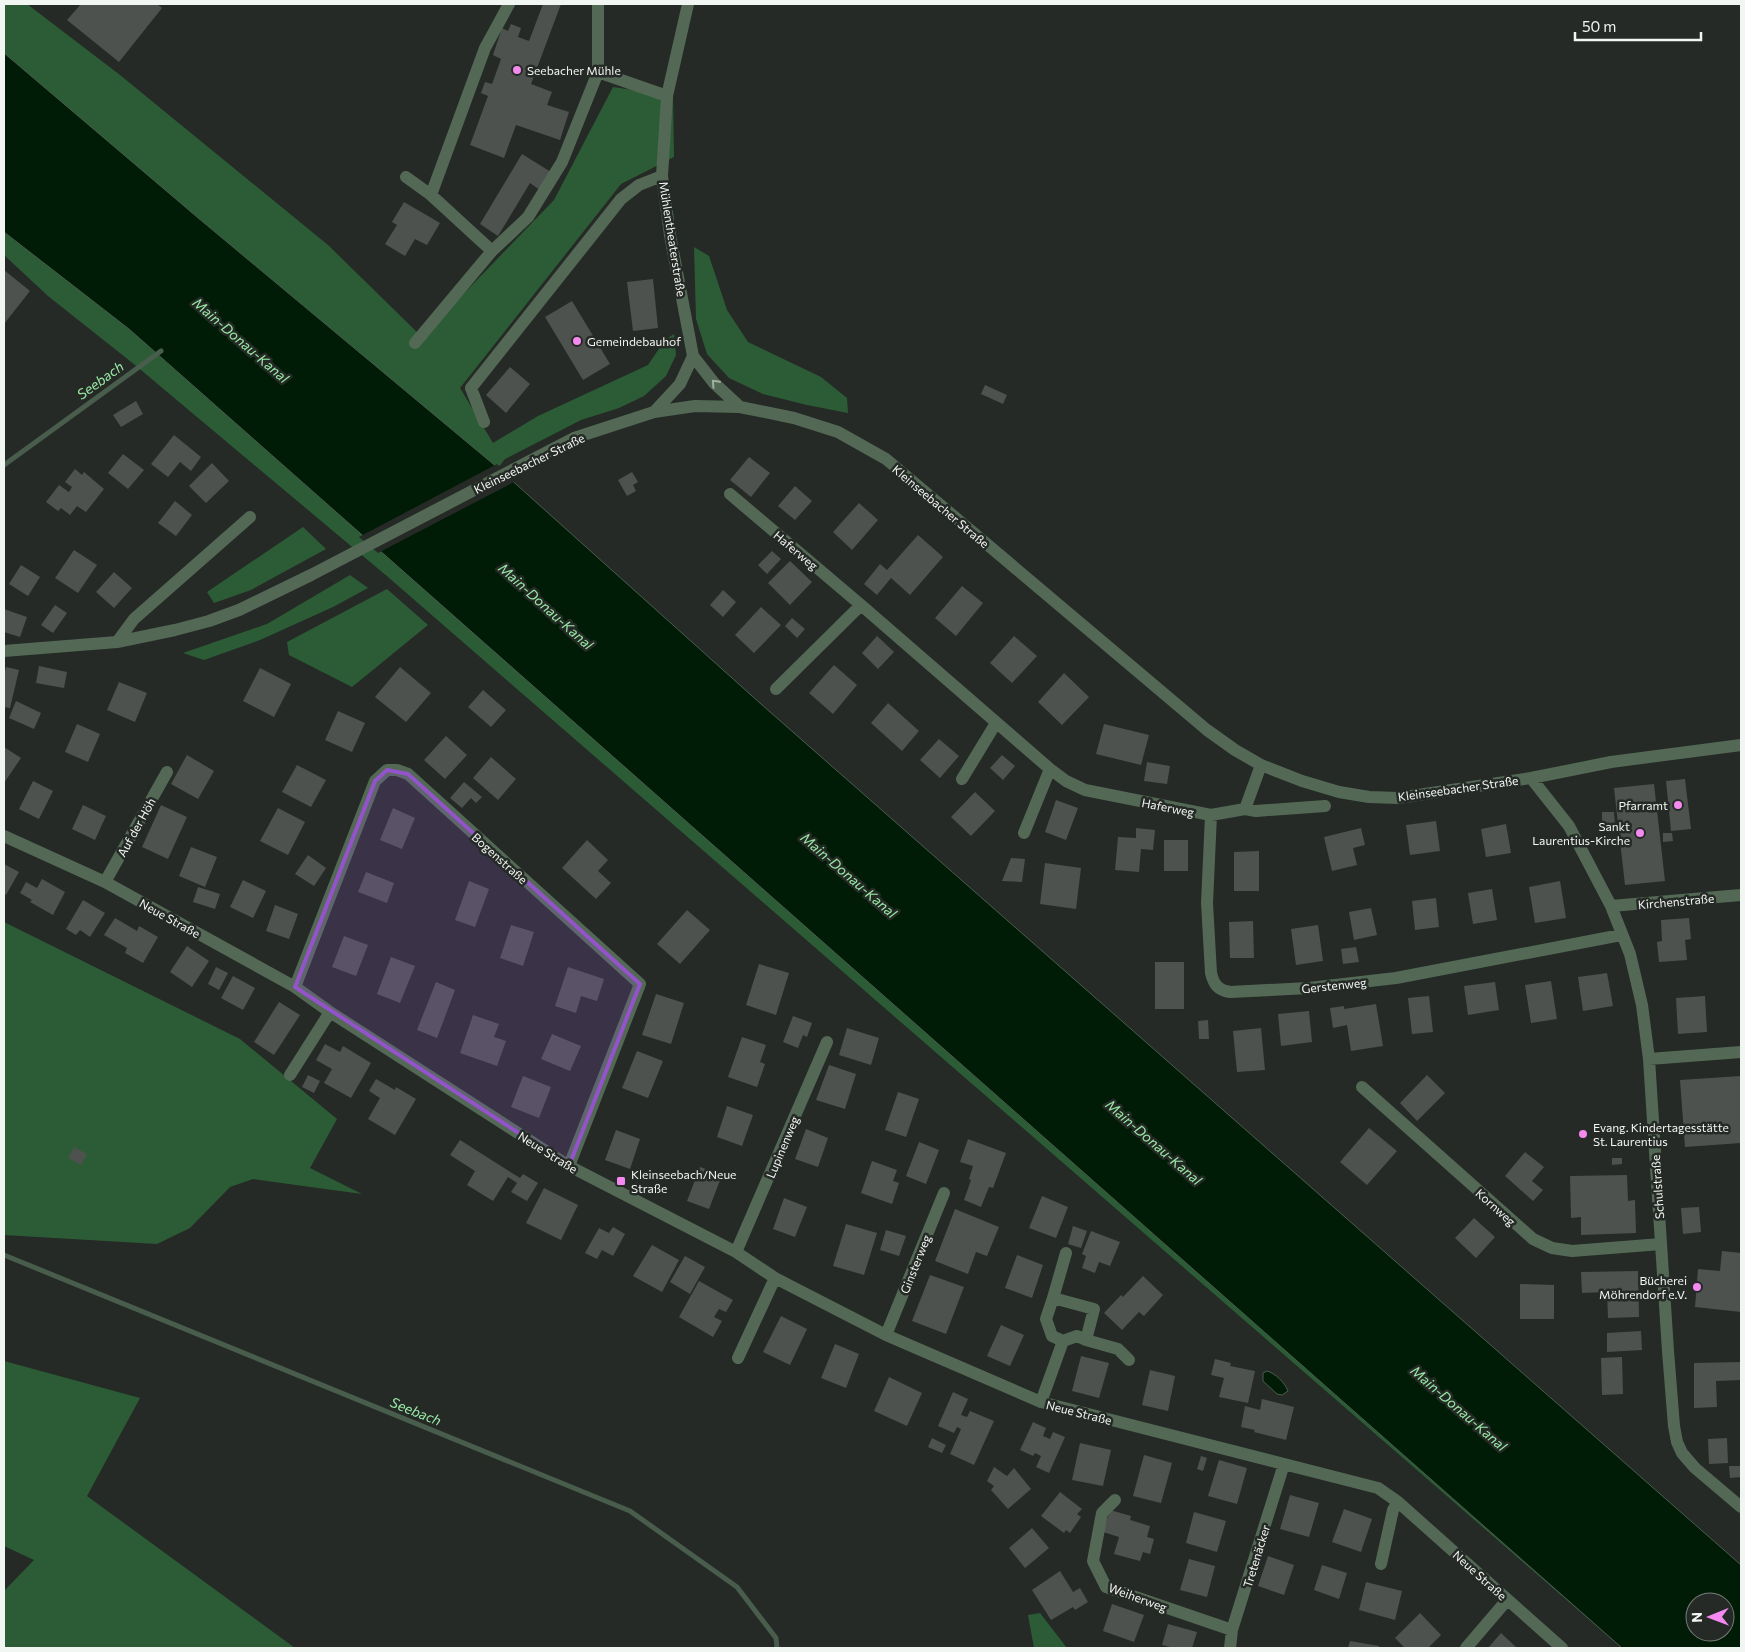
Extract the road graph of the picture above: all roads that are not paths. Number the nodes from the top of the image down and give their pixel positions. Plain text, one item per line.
1 (510, 4) edge
2 (598, 4) edge
3 (688, 4) edge
4 (598, 72) junction
5 (667, 96) junction
6 (662, 176) junction
7 (406, 177) dead end
8 (431, 195) junction
9 (492, 251) junction
10 (415, 342) dead end
11 (693, 356) junction
12 (740, 407) junction
13 (654, 412) junction
14 (484, 422) dead end
15 (730, 494) dead end
16 (250, 517) dead end
17 (861, 605) junction
18 (117, 642) junction
19 (4, 651) edge
20 (776, 689) dead end
21 (996, 723) junction
22 (1741, 746) edge
23 (1260, 765) junction
24 (1050, 769) junction
25 (167, 772) dead end
26 (1531, 778) junction
27 (962, 779) dead end
28 (1325, 806) dead end
29 (1245, 809) junction
30 (1211, 815) junction
31 (1024, 833) dead end
32 (4, 836) edge
33 (105, 882) junction
34 (1741, 895) edge
35 (1611, 906) junction
36 (1621, 935) junction
37 (294, 986) junction
38 (330, 1012) junction
39 (827, 1042) dead end
40 (1741, 1052) edge
41 (1649, 1059) junction
42 (290, 1075) dead end
43 (1362, 1087) dead end
44 (569, 1166) junction
45 (944, 1192) dead end
46 (1661, 1244) junction
47 (736, 1252) junction
48 (1066, 1253) dead end
49 (775, 1278) junction
50 (1053, 1298) junction
51 (886, 1335) junction
52 (1086, 1340) junction
53 (1063, 1341) junction
54 (738, 1358) dead end
55 (1129, 1360) dead end
56 (1040, 1402) junction
57 (1284, 1464) junction
58 (1115, 1500) dead end
59 (1398, 1502) junction
60 (1741, 1507) edge
61 (1382, 1564) dead end
62 (1507, 1600) junction
63 (1232, 1630) junction
64 (1230, 1648) edge
65 (1466, 1648) edge
66 (1562, 1648) edge

1 - 8 street
2 - 4 street
3 - 5 street, Mühlentheaterstraße
4 - 5 street
4 - 9 street
5 - 6 street, Mühlentheaterstraße
6 - 11 street, Mühlentheaterstraße
6 - 14 street
7 - 8 street
8 - 9 street
9 - 10 street
12 -> 11 street
11 - 13 street
12 - 13 street, Kleinseebacher Straße
12 - 23 street, Kleinseebacher Straße
13 - 18 street, Kleinseebacher Straße
15 - 17 street, Haferweg
16 - 18 street
17 - 20 street
17 - 21 street, Haferweg
18 - 19 street, Kleinseebacher Straße
21 - 24 street, Haferweg
21 - 27 street
22 - 26 street, Kleinseebacher Straße
23 - 26 street, Kleinseebacher Straße
23 - 29 street
24 - 30 street, Haferweg
24 - 31 street
25 - 33 street, Auf der Höh
26 - 35 street, Schulstraße
28 - 29 street, Haferweg
29 - 30 street, Haferweg
30 - 36 street, Gerstenweg
32 - 33 street, Neue Straße
33 - 37 street, Neue Straße
34 - 35 street, Kirchenstraße
35 - 36 street, Schulstraße
36 - 41 street, Schulstraße
37 - 38 street, Neue Straße
37 - 44 street, Bogenstraße
38 - 42 street
38 - 44 street, Neue Straße
39 - 47 street, Lupinenweg
40 - 41 street
41 - 46 street, Schulstraße
43 - 46 street, Kornweg
44 - 47 street, Neue Straße
45 - 51 street, Ginsterweg
46 - 60 street, Schulstraße
47 - 49 street, Neue Straße
48 - 50 street
49 - 51 street, Neue Straße
49 - 54 street
50 - 52 street
50 - 53 street
51 - 56 street, Neue Straße
52 - 53 street
52 - 55 street
53 - 56 street
56 - 57 street, Neue Straße
57 - 59 street, Neue Straße
57 - 63 street, Tretenäcker
58 - 63 street, Weiherweg
59 - 61 street
59 - 62 street, Neue Straße
62 - 65 street
62 - 66 street, Neue Straße
63 - 64 street, Tretenäcker

